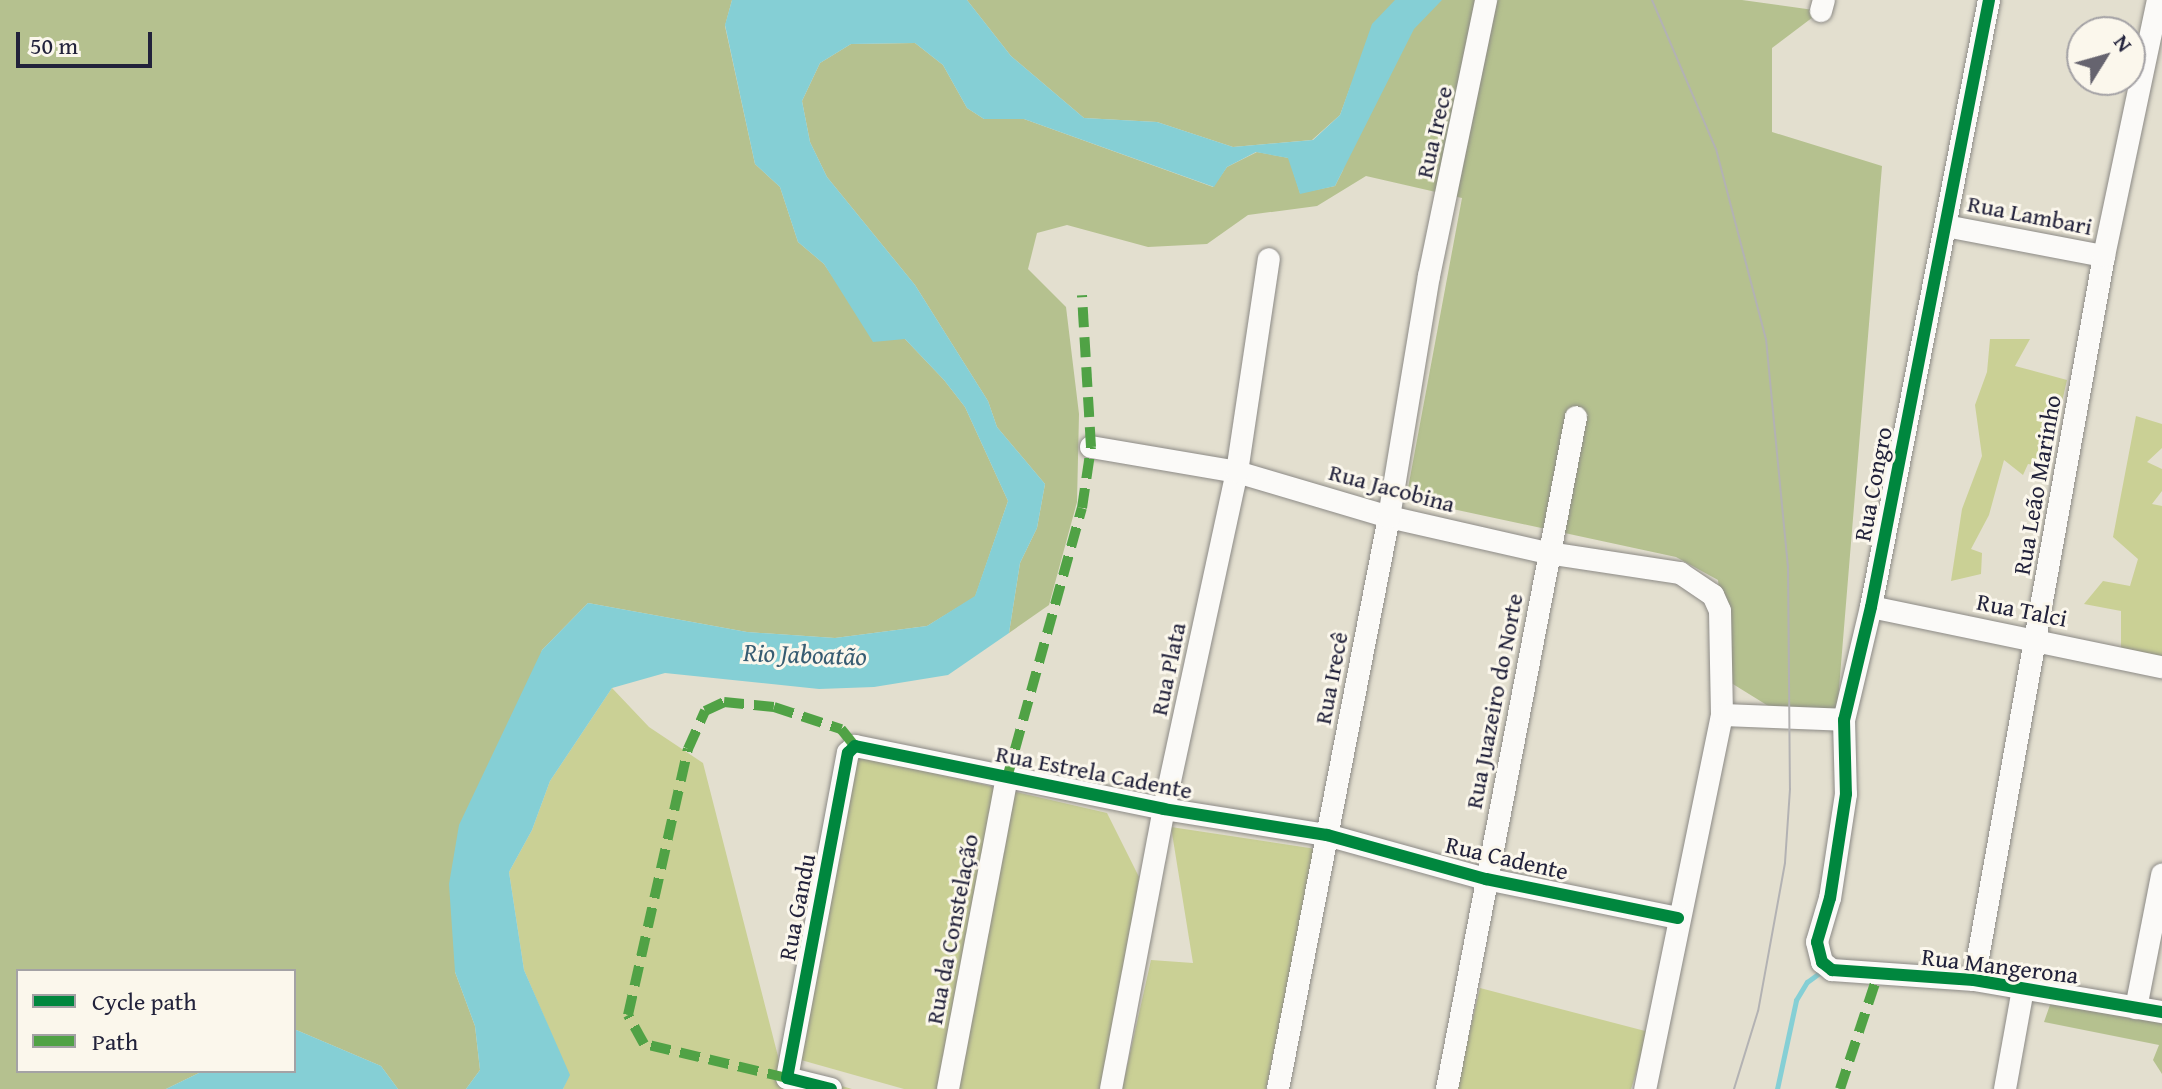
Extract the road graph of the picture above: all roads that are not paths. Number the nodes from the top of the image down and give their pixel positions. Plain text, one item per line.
1 (1486, 0) edge
2 (1989, 0) edge
3 (2158, 0) edge
4 (1946, 226) junction
5 (2104, 256) junction
6 (1269, 259) dead end
7 (1429, 276) joint
8 (1576, 417) dead end
9 (1091, 447) dead end
10 (1237, 472) junction
11 (1389, 517) junction
12 (1548, 553) junction
13 (1871, 607) junction
14 (2036, 639) junction
15 (2162, 667) edge
16 (1722, 715) junction
17 (1844, 720) junction
18 (855, 746) joint
19 (1007, 778) junction
20 (1164, 809) junction
21 (1327, 835) junction
22 (2162, 875) edge
23 (1486, 879) junction
24 (1678, 918) junction
25 (1832, 970) joint
26 (1974, 980) junction
27 (2023, 989) junction
28 (2136, 1008) junction
29 (2162, 1012) edge
30 (831, 1089) edge
31 (948, 1089) edge
32 (1111, 1089) edge
33 (1278, 1089) edge
34 (1447, 1089) edge
35 (1645, 1089) edge
36 (2005, 1089) edge

1 - 7 street, Rua Irece
2 - 4 street, Rua Congro
3 - 5 street, Rua Leão Marinho
4 - 5 street, Rua Lambari
4 - 13 street, Rua Congro
5 - 14 street, Rua Leão Marinho
6 - 10 street, Rua Plata
7 - 11 street, Rua Irecê
8 - 12 street, Rua Juazeiro do Norte
9 - 10 street, Rua Jacobina
10 - 11 street, Rua Jacobina
10 - 20 street, Rua Plata
11 - 12 street, Rua Jacobina
11 - 21 street, Rua Irecê
12 - 16 street, Rua Jacobina
12 - 23 street, Rua Juazeiro do Norte
13 - 14 street, Rua Talci
13 - 17 street, Rua Congro
14 - 15 street, Rua Talci
14 - 26 street, Rua Leão Marinho
16 - 17 street
16 - 24 street
17 - 25 street, Rua Congro
18 - 19 street, Rua Estrela Cadente
18 - 30 street, Rua Gandu
19 - 20 street, Rua Estrela Cadente
19 - 31 street, Rua da Constelação
20 - 21 street, Rua Estrela Cadente
20 - 32 street, Rua Plata
21 - 23 street, Rua Cadente
21 - 33 street, Rua Irecê
22 - 28 street
23 - 24 street, Rua Cadente
23 - 34 street, Rua Juazeiro do Norte
24 - 35 street
25 - 26 street, Rua Mangerona
26 - 27 street, Rua Mangerona
27 - 28 street, Rua Mangerona
27 - 36 street
28 - 29 street, Rua Mangerona

